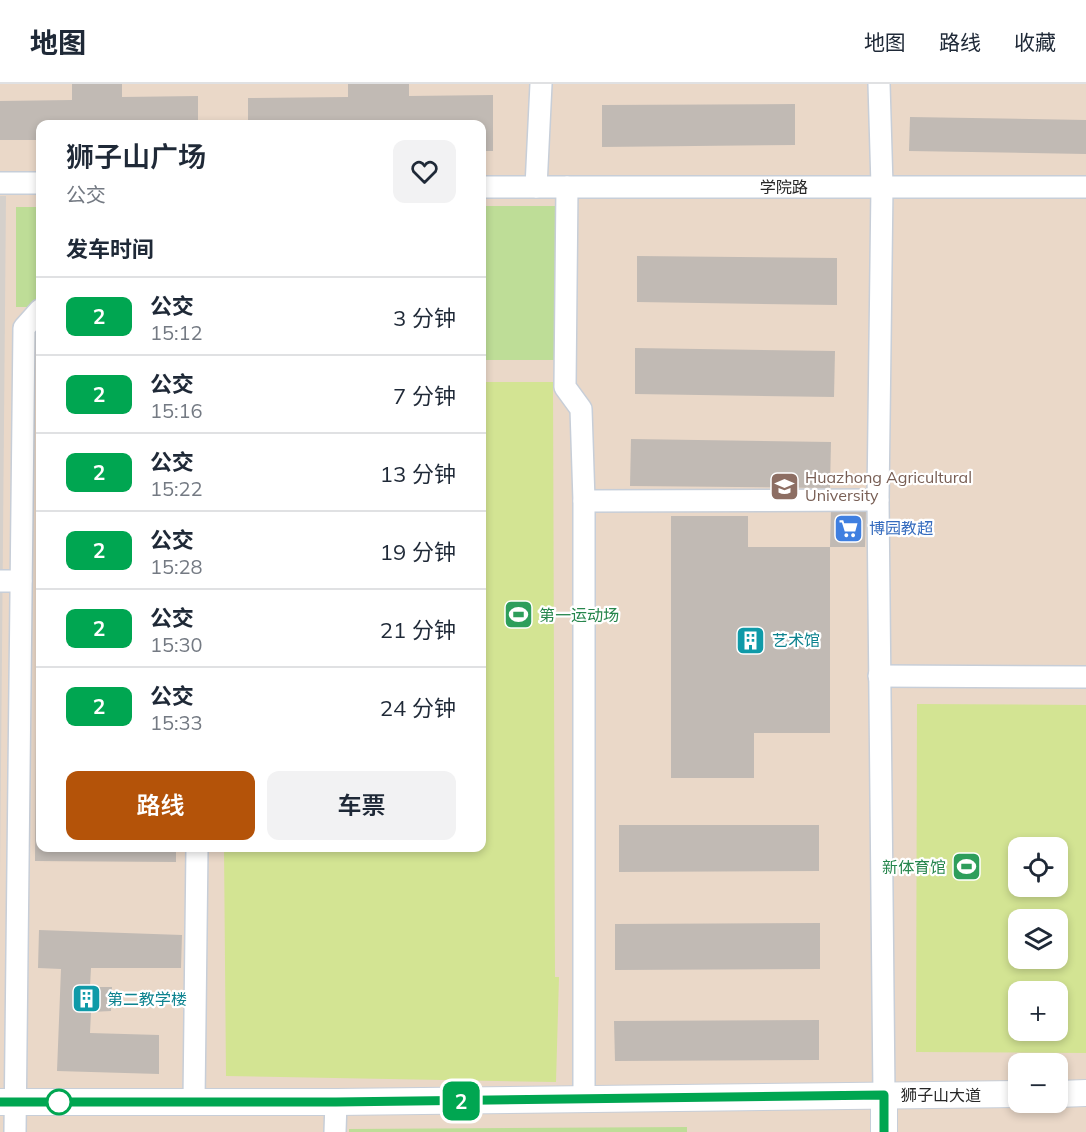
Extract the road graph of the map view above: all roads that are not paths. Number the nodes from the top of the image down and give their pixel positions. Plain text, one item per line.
1 (541, 84) edge
2 (879, 84) edge
3 (0, 183) edge
4 (36, 183) edge
5 (882, 186) junction
6 (486, 187) edge
7 (536, 187) junction
8 (567, 187) junction
9 (1086, 187) edge
10 (36, 314) edge
11 (878, 500) junction
12 (584, 501) junction
13 (0, 581) edge
14 (21, 581) junction
15 (879, 676) junction
16 (1086, 677) edge
17 (197, 852) edge
18 (1086, 1093) edge
19 (1008, 1094) edge
20 (1068, 1094) edge
21 (884, 1095) junction
22 (584, 1100) junction
23 (194, 1101) junction
24 (8, 1102) edge
25 (336, 1102) junction
26 (15, 1132) edge
27 (335, 1132) edge
28 (884, 1132) edge

1 - 7 street
2 - 5 street
3 - 4 street
5 - 8 street, 学院路
5 - 9 street, 学院路
5 - 11 street
6 - 7 street, 学院路
7 - 8 street, 学院路
8 - 12 street
10 - 14 street
11 - 12 street
11 - 15 street
12 - 22 street
13 - 14 street
14 - 24 street
15 - 16 street
15 - 21 street
17 - 23 street
18 - 20 street
19 - 21 street, 狮子山大道
21 - 22 street, 狮子山大道
21 - 28 street
22 - 25 street, 狮子山大道
23 - 24 street, 狮子山大道
23 - 25 street, 狮子山大道
24 - 26 street
25 - 27 street

